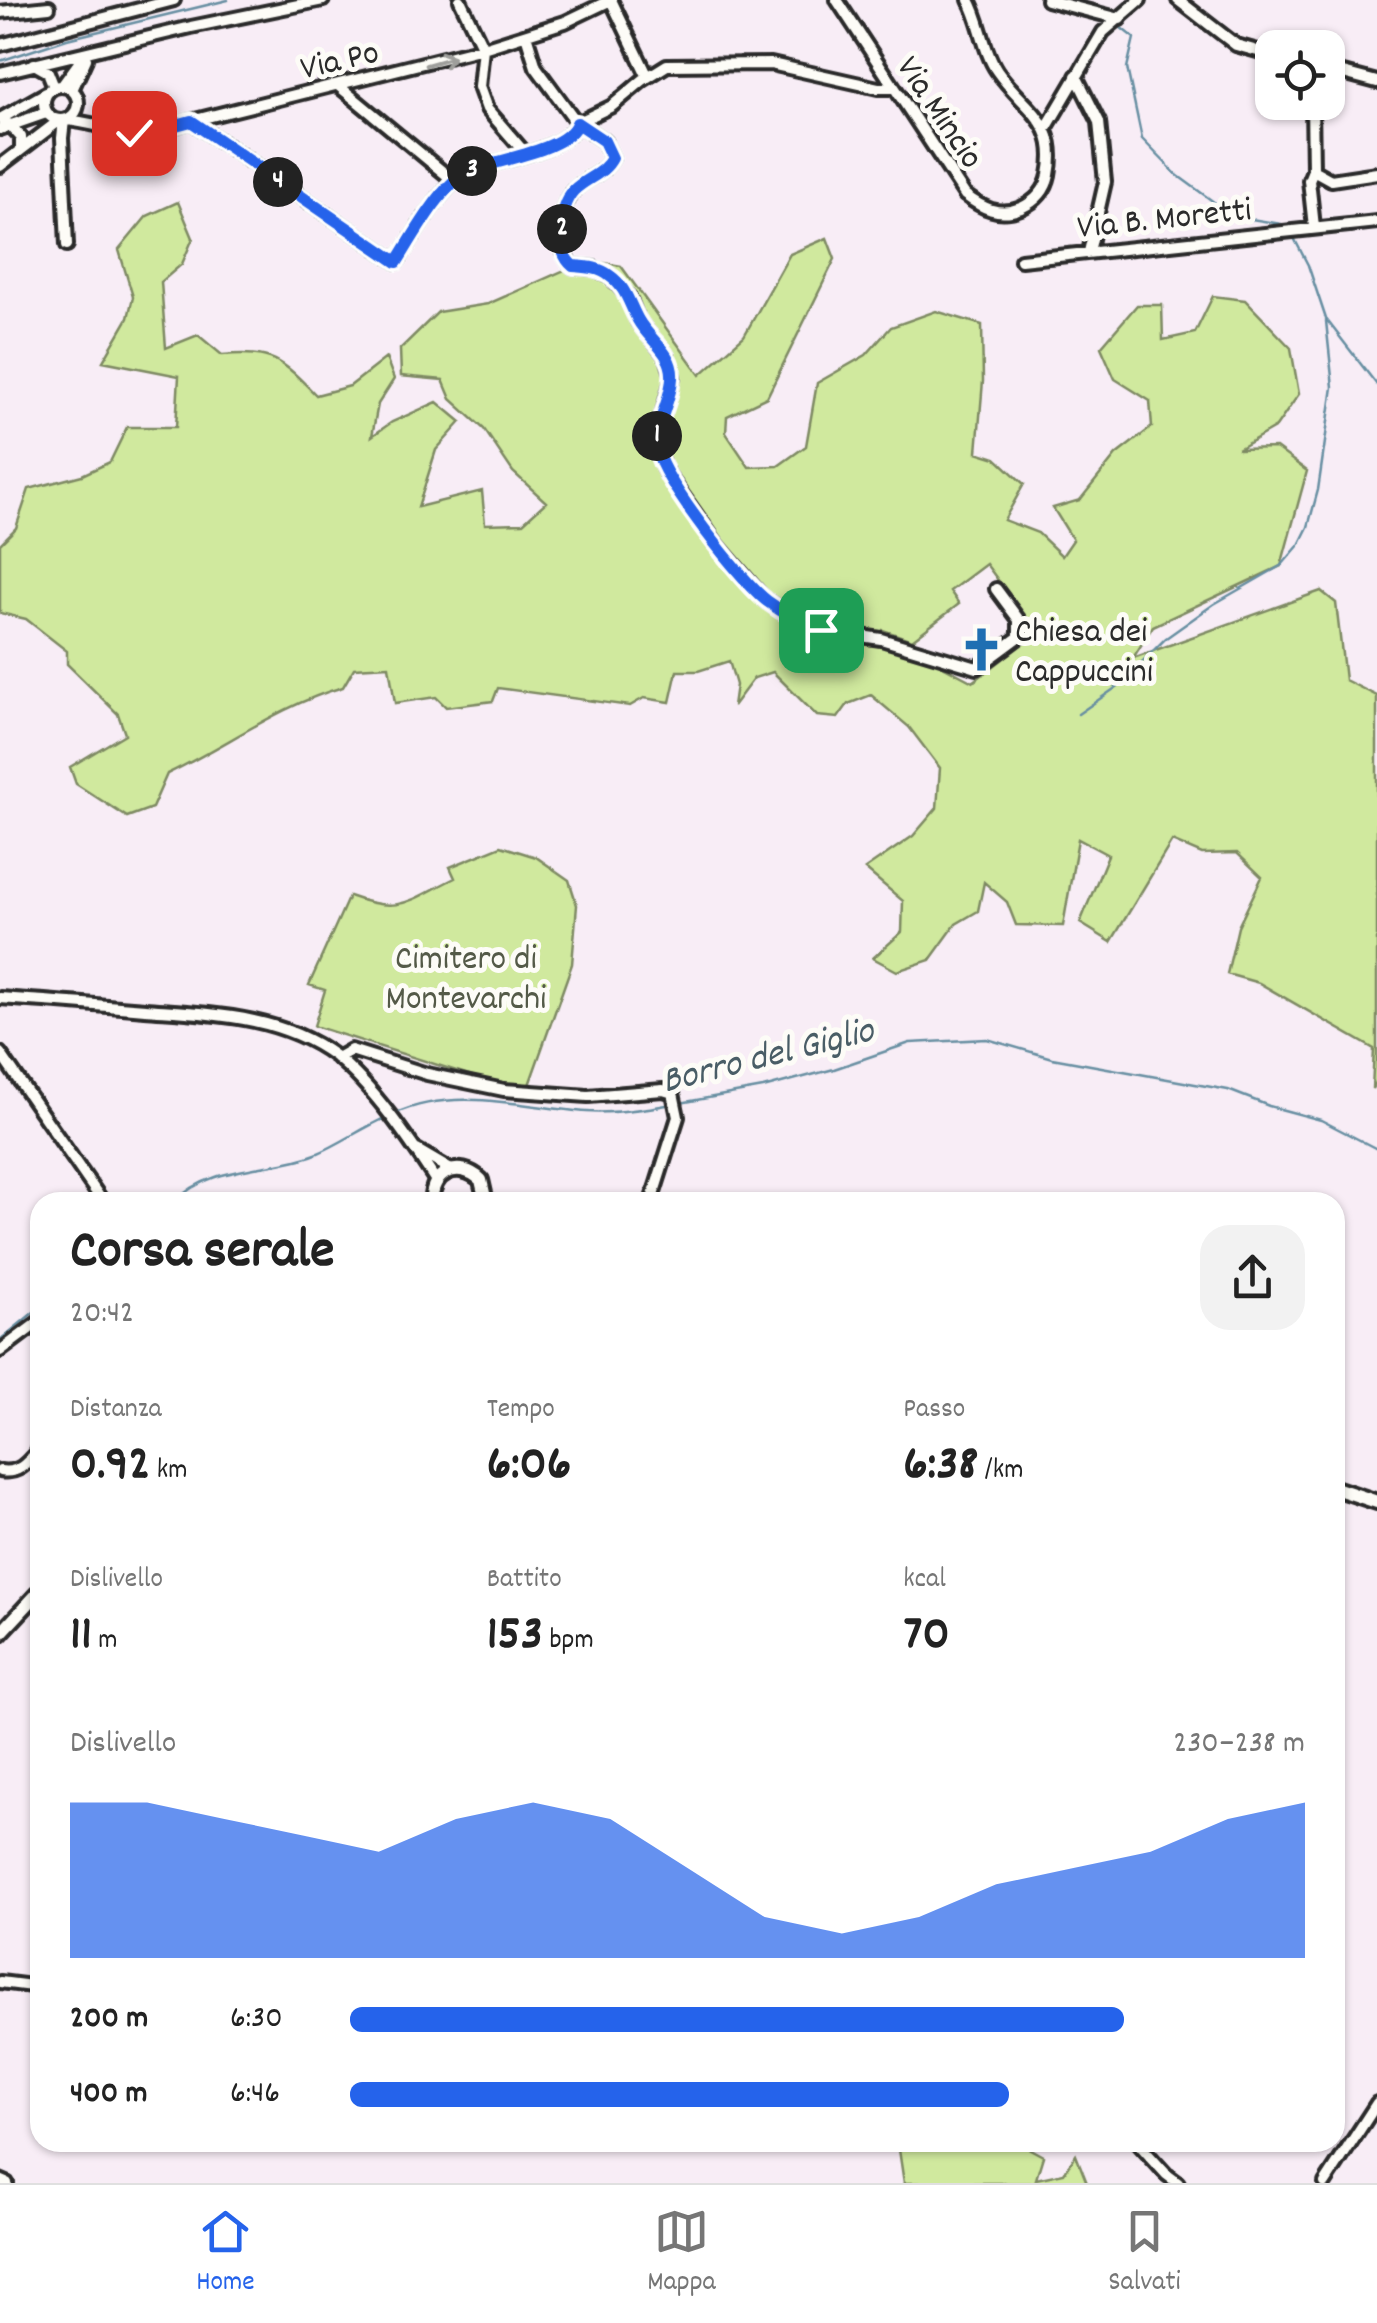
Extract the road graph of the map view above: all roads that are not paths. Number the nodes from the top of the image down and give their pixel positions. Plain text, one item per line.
1 (122, 0) edge
2 (174, 0) edge
3 (323, 0) edge
4 (460, 0) edge
5 (611, 0) edge
6 (836, 0) edge
7 (1047, 0) edge
8 (1140, 0) edge
9 (1178, 0) edge
10 (971, 1) edge
11 (49, 4) edge
12 (0, 12) edge
13 (128, 12) junction
14 (1116, 21) junction
15 (54, 31) junction
16 (526, 35) junction
17 (0, 45) edge
18 (483, 48) junction
19 (91, 50) junction
20 (1255, 51) edge
21 (34, 64) junction
22 (0, 72) edge
23 (1345, 74) edge
24 (1076, 76) junction
25 (648, 78) junction
26 (1377, 82) edge
27 (340, 86) junction
28 (894, 88) junction
29 (63, 91) junction
30 (55, 117) junction
31 (1312, 120) edge
32 (191, 121) junction
33 (577, 123) junction
34 (3, 124) edge
35 (102, 124) junction
36 (1047, 127) junction
37 (21, 150) junction
38 (524, 154) junction
39 (0, 166) edge
40 (1313, 170) junction
41 (1377, 173) edge
42 (455, 182) junction
43 (1377, 222) edge
44 (1314, 227) junction
45 (68, 245) dead end
46 (1090, 252) junction
47 (1021, 260) dead end
48 (996, 589) dead end
49 (0, 998) edge
50 (0, 1053) edge
51 (337, 1058) junction
52 (415, 1149) junction
53 (451, 1170) junction
54 (436, 1181) junction
55 (96, 1192) edge
56 (434, 1192) edge
57 (487, 1192) edge
58 (654, 1192) edge
59 (30, 1328) edge
60 (0, 1351) edge
61 (30, 1460) edge
62 (0, 1471) edge
63 (1345, 1491) edge
64 (1377, 1502) edge
65 (30, 1602) edge
66 (0, 1634) edge
67 (0, 1982) edge
68 (30, 1986) edge
69 (1377, 2103) edge
70 (1345, 2151) edge
71 (1147, 2152) edge
72 (1345, 2152) edge
73 (0, 2180) edge
74 (7, 2183) edge
75 (1178, 2183) edge
76 (1324, 2183) edge

1 - 13 street
2 - 13 street
3 - 19 street
4 - 18 street
5 - 16 street, Via Po
5 - 25 street
6 - 28 street, Via Mincio
7 - 14 street
8 - 14 street
9 - 20 street
10 - 36 street, Via Mincio
11 - 12 street
11 - 15 street
13 - 15 street
14 - 24 street
15 - 17 street
16 - 18 street, Via Po
16 - 33 street
27 -> 18 street, Via Po
18 - 38 street
19 - 21 street
19 - 29 street
21 - 22 street
21 - 29 street
23 - 26 street
24 - 36 street
24 - 46 street
25 - 28 street
25 - 33 street
27 - 32 street, Via Po
27 - 42 street
28 - 36 street, Via Mincio
29 - 30 street
29 - 30 street
29 - 34 street
29 - 35 street
30 - 34 street
30 - 35 street, Via Po
30 - 37 street
30 - 45 street
31 - 40 street
32 - 35 street, Via Po
32 - 42 street
33 - 38 street
33 - 48 street
34 - 37 street
37 - 39 street
38 - 42 street
40 - 41 street
40 - 44 street
43 - 44 street, Via B. Moretti
44 - 46 street, Via B. Moretti
46 - 47 street, Via B. Moretti
49 - 51 street
50 - 55 street
51 - 52 street
51 - 58 street
52 - 53 street
52 - 54 street
53 - 54 main road
53 - 57 main road
54 - 56 main road
59 - 60 street
61 - 62 street
63 - 64 main road
65 - 66 main road
67 - 68 street
69 - 70 street
71 - 75 street
72 - 76 street
73 - 74 street

